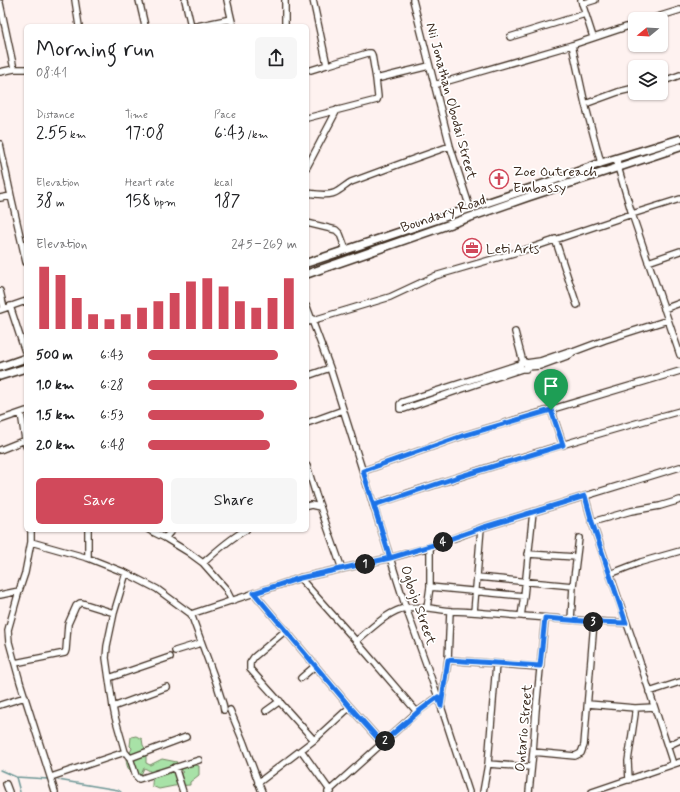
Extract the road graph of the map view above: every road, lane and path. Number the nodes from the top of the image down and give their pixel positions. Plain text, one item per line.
1 (75, 0) edge
2 (139, 0) edge
3 (185, 0) edge
4 (227, 0) edge
5 (285, 0) edge
6 (313, 0) edge
7 (413, 0) edge
8 (595, 0) edge
9 (582, 2) edge
10 (0, 3) edge
11 (680, 10) edge
12 (585, 14) junction
13 (668, 14) edge
14 (2, 17) edge
15 (231, 19) junction
16 (80, 24) edge
17 (145, 24) edge
18 (191, 24) edge
19 (207, 24) edge
20 (232, 24) edge
21 (285, 24) edge
22 (628, 26) edge
23 (510, 37) dead end
24 (593, 37) junction
25 (572, 45) junction
26 (327, 65) junction
27 (429, 66) junction
28 (14, 69) junction
29 (24, 69) edge
30 (311, 70) dead end
31 (0, 72) edge
32 (680, 75) edge
33 (376, 79) junction
34 (668, 79) edge
35 (434, 85) junction
36 (628, 90) edge
37 (585, 104) junction
38 (337, 110) junction
39 (309, 117) edge
40 (680, 139) edge
41 (0, 144) edge
42 (450, 146) junction
43 (680, 147) edge
44 (617, 159) junction
45 (309, 163) edge
46 (601, 163) junction
47 (618, 167) junction
48 (309, 193) edge
49 (11, 196) junction
50 (0, 198) edge
51 (680, 199) edge
52 (470, 208) junction
53 (632, 214) junction
54 (309, 223) edge
55 (555, 239) junction
56 (346, 250) junction
57 (680, 251) edge
58 (24, 253) edge
59 (309, 262) edge
60 (648, 262) junction
61 (309, 273) edge
62 (0, 291) edge
63 (24, 302) edge
64 (680, 303) edge
65 (577, 305) dead end
66 (5, 308) edge
67 (664, 309) junction
68 (668, 320) junction
69 (309, 321) edge
70 (515, 332) dead end
71 (24, 351) edge
72 (680, 353) edge
73 (24, 359) edge
74 (524, 365) junction
75 (0, 367) edge
76 (330, 368) junction
77 (24, 369) edge
78 (680, 371) edge
79 (309, 375) edge
80 (0, 376) edge
81 (343, 410) junction
82 (551, 410) junction
83 (680, 411) edge
84 (24, 412) edge
85 (0, 420) edge
86 (309, 421) edge
87 (24, 444) edge
88 (563, 445) junction
89 (0, 450) edge
90 (680, 467) edge
91 (363, 471) junction
92 (309, 472) edge
93 (316, 495) junction
94 (585, 496) junction
95 (680, 500) edge
96 (374, 505) junction
97 (309, 506) edge
98 (320, 507) junction
99 (533, 512) junction
100 (592, 522) junction
101 (481, 528) junction
102 (31, 532) edge
103 (88, 532) edge
104 (153, 532) edge
105 (170, 532) edge
106 (242, 532) edge
107 (165, 538) junction
108 (579, 538) dead end
109 (31, 542) junction
110 (430, 546) junction
111 (680, 551) edge
112 (528, 554) junction
113 (576, 557) junction
114 (88, 558) junction
115 (390, 558) junction
116 (203, 563) junction
117 (342, 569) junction
118 (126, 573) junction
119 (610, 574) junction
120 (300, 578) junction
121 (477, 578) junction
122 (525, 582) junction
123 (573, 586) junction
124 (430, 587) junction
125 (19, 591) junction
126 (476, 591) junction
127 (254, 593) junction
128 (0, 595) edge
129 (524, 596) junction
130 (232, 601) junction
131 (406, 608) junction
132 (427, 608) junction
133 (450, 611) junction
134 (474, 612) junction
135 (114, 613) junction
136 (191, 614) junction
137 (521, 616) junction
138 (545, 618) junction
139 (571, 620) junction
140 (594, 622) junction
141 (626, 623) junction
142 (285, 631) junction
143 (356, 641) junction
144 (202, 643) junction
145 (175, 651) dead end
146 (170, 657) dead end
147 (448, 660) junction
148 (15, 663) junction
149 (496, 664) junction
150 (315, 666) junction
151 (540, 666) junction
152 (109, 678) junction
153 (301, 678) dead end
154 (680, 682) edge
155 (167, 687) dead end
156 (649, 692) junction
157 (25, 697) junction
158 (438, 697) junction
159 (280, 701) junction
160 (588, 704) junction
161 (0, 705) edge
162 (441, 706) junction
163 (112, 707) junction
164 (350, 707) junction
165 (654, 707) junction
166 (635, 708) junction
167 (224, 710) dead end
168 (230, 710) dead end
169 (266, 711) dead end
170 (418, 712) junction
171 (186, 737) dead end
172 (314, 740) junction
173 (680, 740) edge
174 (382, 743) junction
175 (667, 746) junction
176 (301, 750) junction
177 (125, 752) junction
178 (533, 752) junction
179 (130, 758) junction
180 (199, 760) dead end
181 (680, 762) edge
182 (488, 764) junction
183 (673, 764) junction
184 (176, 767) junction
185 (531, 767) junction
186 (51, 777) junction
187 (629, 780) junction
188 (258, 783) junction
189 (6, 784) dead end
190 (9, 792) edge
191 (55, 792) edge
192 (183, 792) edge
193 (262, 792) edge
194 (330, 792) edge
195 (469, 792) edge
196 (483, 792) edge
197 (529, 792) edge
198 (592, 792) edge

1 - 16 street
2 - 17 street
3 - 18 street
4 - 15 street
5 - 21 street
6 - 26 street
7 - 27 street, Nii Jonathan Obodai Street
8 - 9 street
9 - 12 street
10 - 14 street
11 - 13 street
12 - 23 street
12 - 24 street
14 - 28 street
15 - 19 street
15 - 20 street
22 - 24 street
24 - 25 street
25 - 35 street
25 - 37 street
26 - 30 street
26 - 33 street
27 - 33 street
27 - 35 street, Nii Jonathan Obodai Street
28 - 29 street
28 - 31 street
32 - 34 street
33 - 38 street
35 - 42 street, Nii Jonathan Obodai Street
36 - 37 street
37 - 46 street
38 - 39 street
38 - 45 street
40 - 44 main road, Boundary Road
41 - 49 street
42 - 48 street
42 - 52 street, Nii Jonathan Obodai Street
43 - 47 main road, Boundary Road
44 - 46 main road, Boundary Road
44 - 47 street
46 - 52 main road, Boundary Road
47 - 53 street
47 - 61 main road, Boundary Road
49 - 50 street
49 - 58 street
51 - 53 street
52 - 56 main road, Boundary Road
53 - 55 street
53 - 60 street
54 - 56 street
55 - 65 street
55 - 69 street
56 - 59 main road, Boundary Road
57 - 60 street
60 - 67 street
62 - 66 street
63 - 66 street
64 - 67 street
66 - 71 street
67 - 68 street
68 - 72 street
68 - 74 street
69 - 76 street, Ogbojo Street
70 - 74 street
73 - 75 main road
74 - 74 street
76 - 79 street
76 - 81 street, Ogbojo Street
77 - 80 main road
78 - 82 street
81 - 86 street
81 - 91 street, Ogbojo Street
82 - 88 street
82 - 91 street
83 - 88 street
84 - 85 street
87 - 89 street
88 - 96 street
90 - 94 street
91 - 96 street, Ogbojo Street
92 - 93 street
93 - 97 street
93 - 98 street
94 - 99 street
94 - 100 street
95 - 100 street
96 - 115 street, Ogbojo Street
97 - 98 street
98 - 117 street
99 - 101 street
99 - 112 street
100 - 119 street
101 - 110 street
101 - 121 street
102 - 109 street
103 - 114 street
104 - 107 street
105 - 107 street
106 - 116 street
107 - 116 street
108 - 113 street
109 - 114 street
109 - 125 street
110 - 115 street
110 - 124 street
111 - 119 street
112 - 113 street
112 - 122 street
113 - 123 street
114 - 118 street
115 - 117 street
115 - 131 street, Ogbojo Street
116 - 130 street
117 - 120 street
118 - 135 street
118 - 136 street
119 - 141 street
120 - 127 street
120 - 143 street
121 - 122 street
121 - 126 street
122 - 123 street
122 - 129 street
123 - 139 street
124 - 126 street
124 - 132 street
125 - 128 street
125 - 148 street
126 - 129 street
126 - 134 street
127 - 130 street
127 - 142 street
129 - 137 street
130 - 136 street
131 - 132 street
131 - 143 street
131 - 158 street, Ogbojo Street
132 - 133 street
133 - 134 street
133 - 147 street
134 - 137 street
135 - 148 street
135 - 152 street
136 - 144 street
137 - 138 street
138 - 139 street
138 - 151 street, Ontario Street
139 - 140 street
140 - 141 street
140 - 160 street
141 - 156 street
142 - 150 street
142 - 159 street
143 - 170 street
144 - 145 street
144 - 167 street
146 - 152 street
147 - 149 street
147 - 162 street
148 - 157 street
149 - 151 street
149 - 182 street
150 - 153 street
150 - 164 street
151 - 178 street, Ontario Street
152 - 163 street
154 - 156 street
155 - 163 street
156 - 165 street
157 - 161 street
157 - 186 street
158 - 162 street, Ogbojo Street
158 - 170 street
159 - 169 street
159 - 172 street
160 - 166 street
160 - 178 street
162 - 195 street, Ogbojo Street
163 - 177 street
164 - 172 street
164 - 174 street
165 - 166 street
165 - 175 street
166 - 187 street
168 - 188 street
170 - 174 street
171 - 179 street
172 - 176 street
173 - 175 street
174 - 194 street
175 - 183 street
176 - 188 street
176 - 194 street
177 - 179 street
177 - 186 street
178 - 185 street, Ontario Street
179 - 184 street
180 - 184 street
181 - 183 street
182 - 185 street
182 - 196 street
183 - 187 street
184 - 192 street
185 - 197 street, Ontario Street
186 - 191 street
187 - 198 street
188 - 193 street
189 - 190 street

